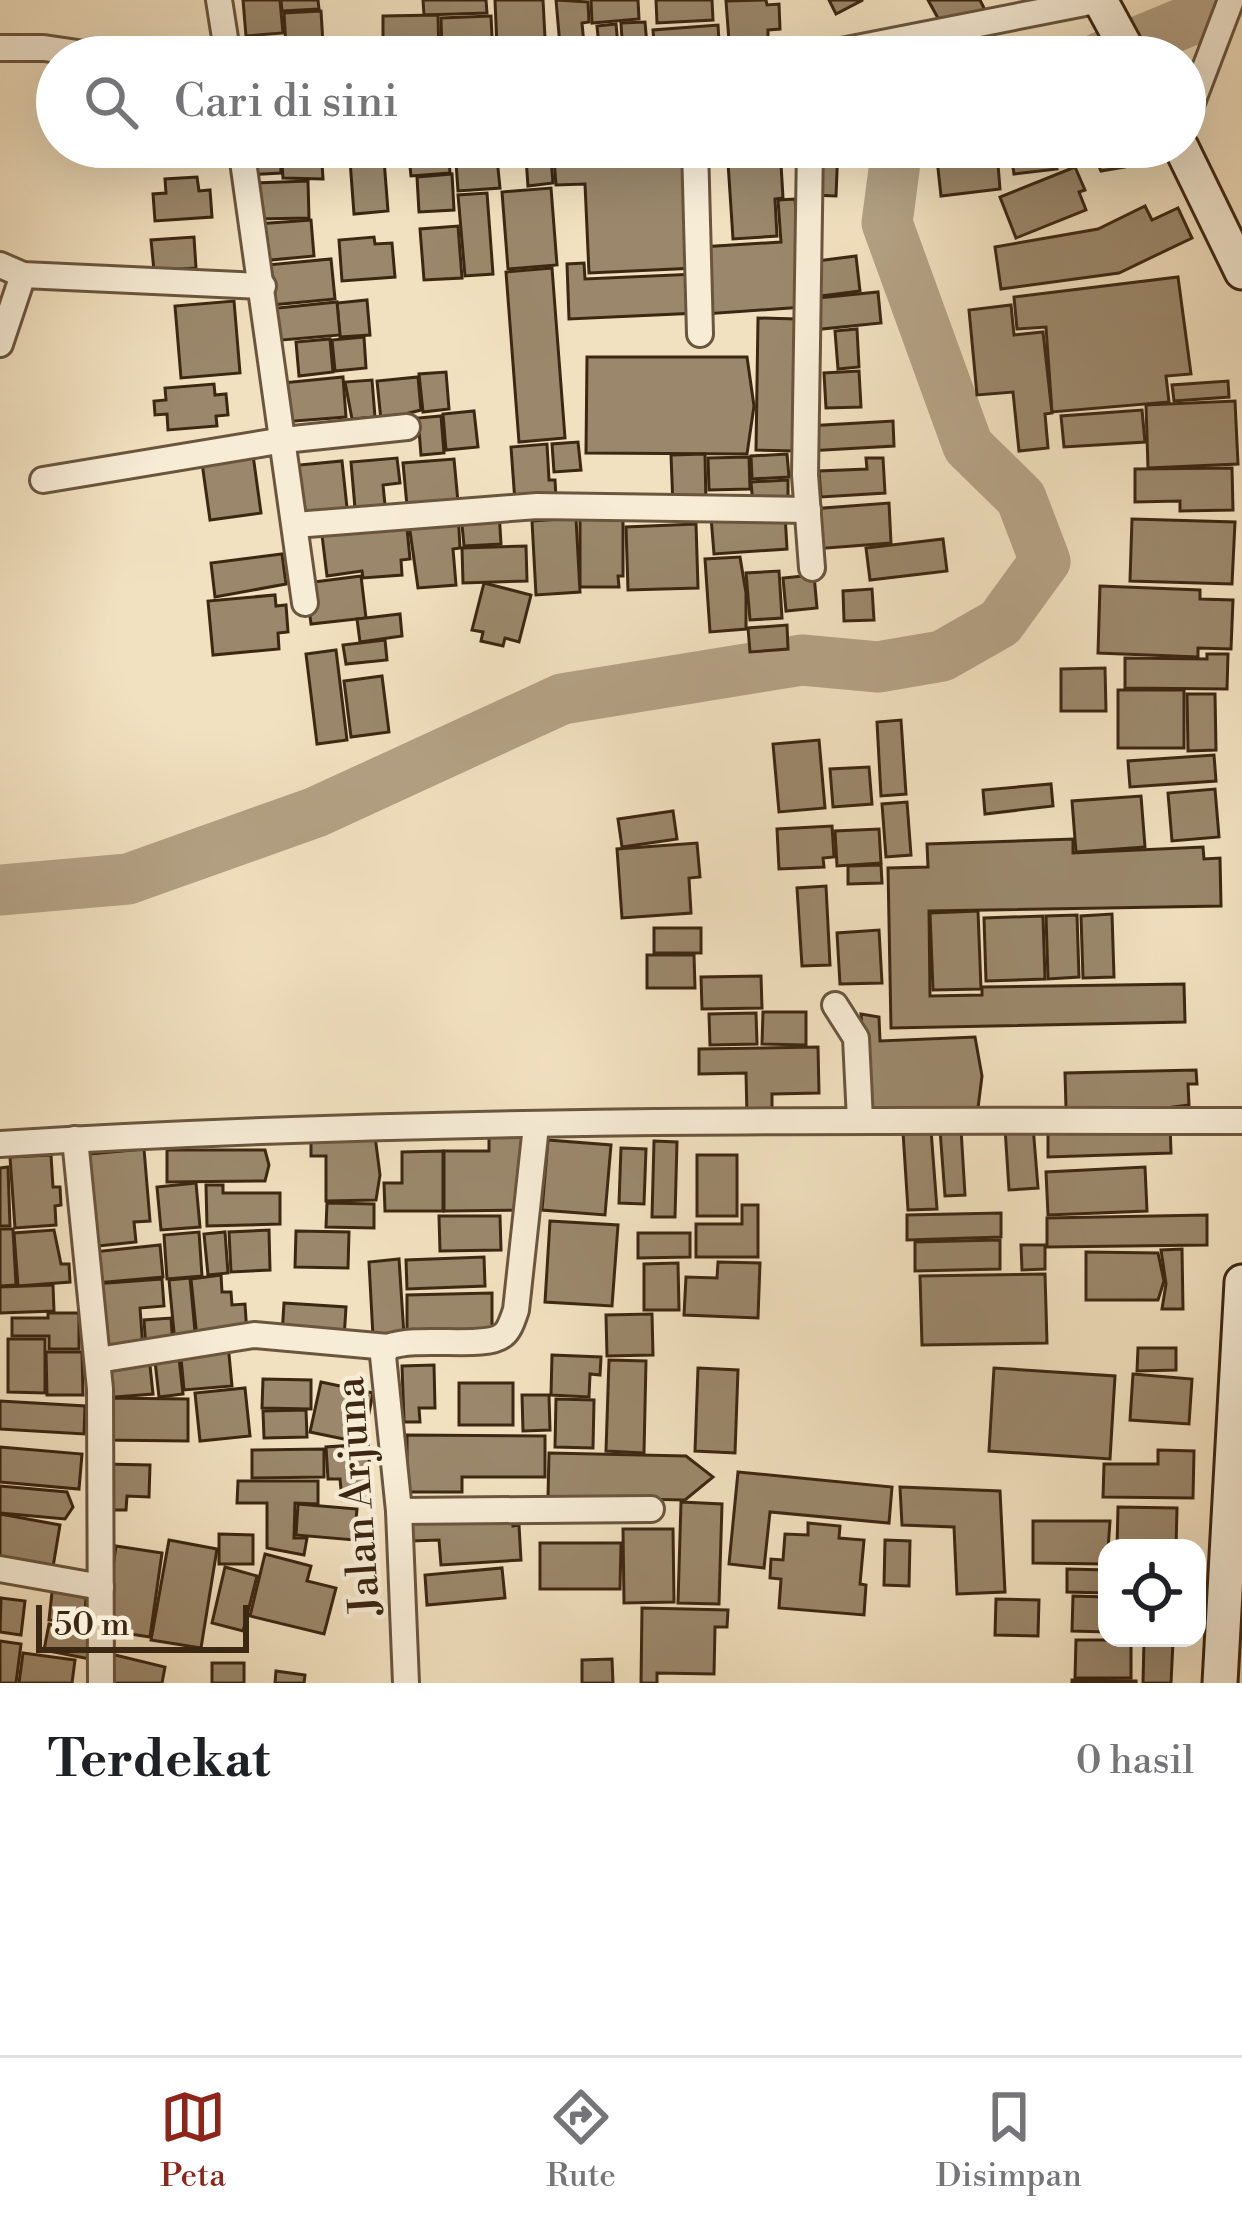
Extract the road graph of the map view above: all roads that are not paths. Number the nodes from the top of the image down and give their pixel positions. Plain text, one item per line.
1 (219, 0) edge
2 (1231, 0) edge
3 (1105, 9) edge
4 (225, 36) edge
5 (940, 36) edge
6 (1120, 36) edge
7 (0, 48) edge
8 (36, 48) edge
9 (1206, 66) edge
10 (244, 168) edge
11 (696, 168) edge
12 (810, 168) edge
13 (1191, 168) edge
14 (11, 270) edge
15 (1242, 272) edge
16 (263, 286) junction
17 (700, 334) dead end
18 (0, 344) edge
19 (407, 427) dead end
20 (284, 440) junction
21 (43, 479) dead end
22 (808, 510) junction
23 (295, 525) junction
24 (812, 568) dead end
25 (305, 602) dead end
26 (835, 1005) dead end
27 (860, 1120) junction
28 (1242, 1120) edge
29 (536, 1126) junction
30 (75, 1139) junction
31 (0, 1144) edge
32 (1242, 1282) edge
33 (388, 1347) junction
34 (98, 1360) junction
35 (1238, 1448) edge
36 (651, 1509) dead end
37 (399, 1511) junction
38 (0, 1569) edge
39 (101, 1587) junction
40 (101, 1683) edge
41 (406, 1683) edge
42 (1220, 1683) edge

1 - 4 street
2 - 9 street
3 - 5 street
3 - 6 main road
7 - 8 street
10 - 16 street
11 - 17 street
12 - 22 street
13 - 15 main road
14 - 16 street
14 - 18 street
16 - 20 street
19 - 20 street
20 - 21 street
20 - 23 street
22 - 23 street
22 - 24 street
23 - 25 street
26 - 27 street
27 - 28 street
27 - 29 street
29 - 30 street
29 - 33 street, Jalan Arjuna
30 - 31 street
30 - 34 street
32 - 35 main road
33 - 34 street
33 - 37 street, Jalan Arjuna
34 - 39 street
35 - 42 main road
36 - 37 street
37 - 41 street, Jalan Arjuna
38 - 39 street
39 - 40 street

